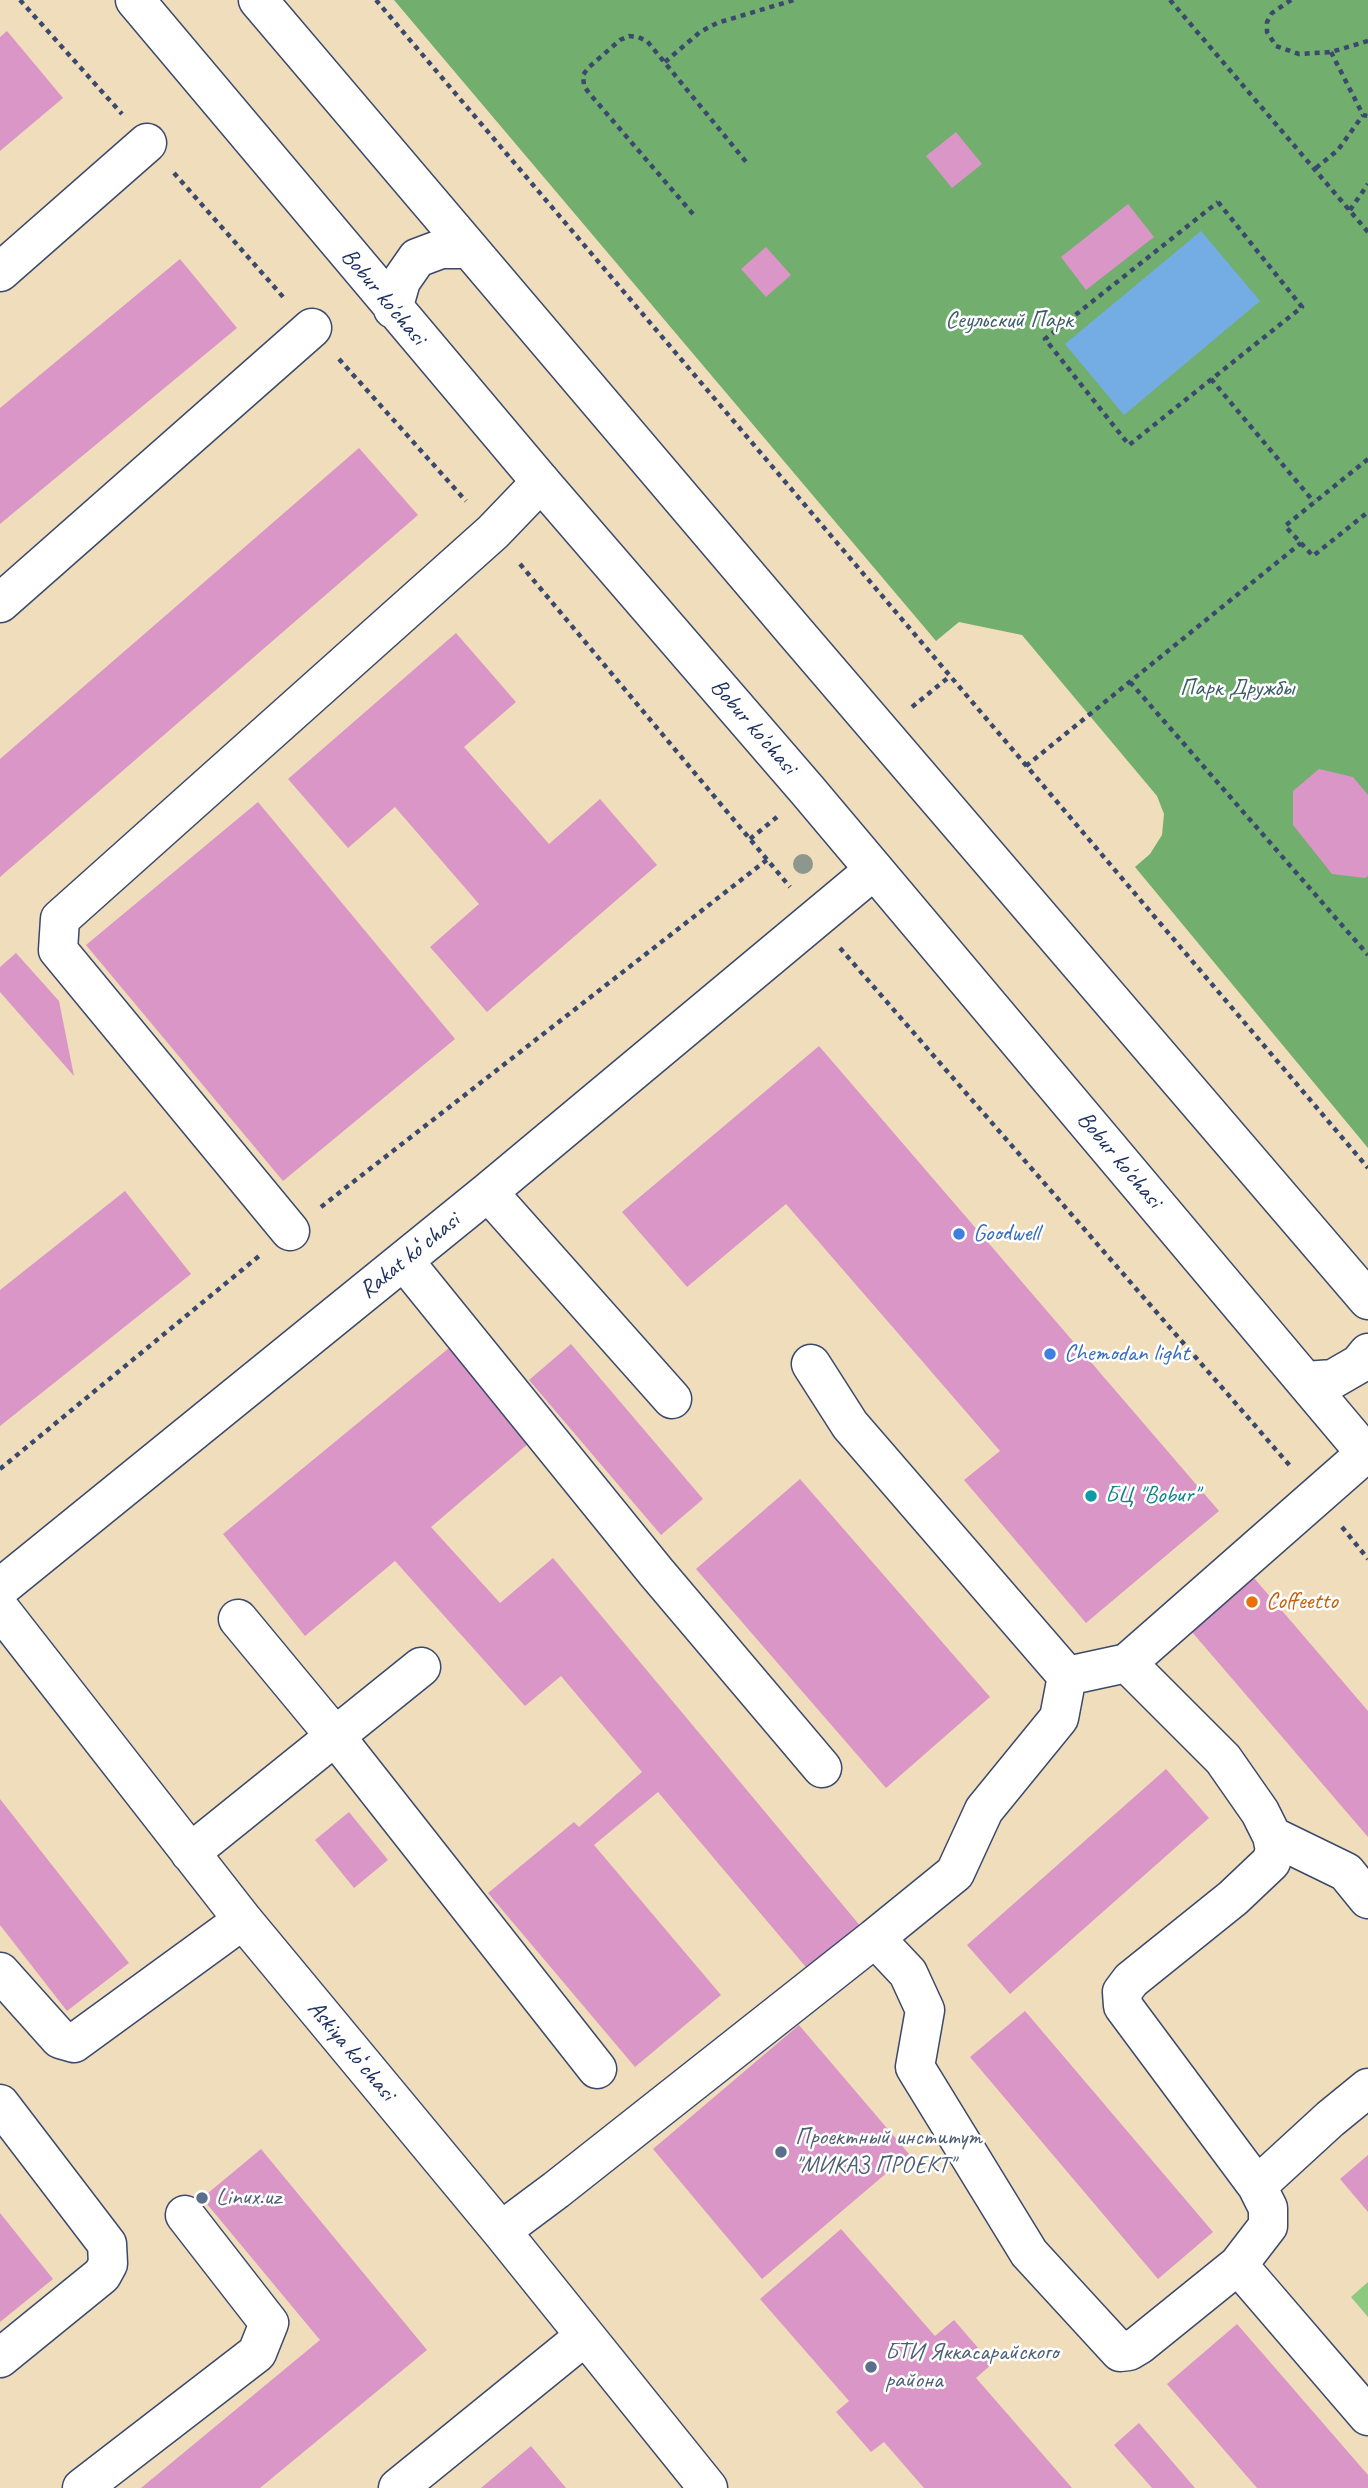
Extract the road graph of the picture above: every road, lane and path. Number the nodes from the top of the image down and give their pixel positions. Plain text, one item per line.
1 (20, 0) edge
2 (135, 0) edge
3 (258, 0) edge
4 (376, 0) edge
5 (794, 0) edge
6 (1170, 0) edge
7 (1291, 0) edge
8 (1368, 41) edge
9 (1331, 52) junction
10 (665, 62) junction
11 (1366, 116) edge
12 (147, 143) junction
13 (747, 163) dead end
14 (1316, 168) junction
15 (1368, 184) edge
16 (1350, 210) junction
17 (693, 214) dead end
18 (1368, 232) edge
19 (469, 249) junction
20 (0, 272) edge
21 (393, 309) junction
22 (312, 328) junction
23 (1212, 379) junction
24 (1368, 459) edge
25 (541, 482) junction
26 (1314, 503) junction
27 (1368, 512) edge
28 (493, 532) junction
29 (1301, 542) junction
30 (0, 603) edge
31 (950, 677) junction
32 (1130, 682) junction
33 (882, 731) junction
34 (1026, 766) junction
35 (768, 859) junction
36 (874, 870) junction
37 (816, 920) junction
38 (1368, 955) edge
39 (1368, 1168) edge
40 (488, 1192) junction
41 (290, 1231) junction
42 (404, 1261) junction
43 (1368, 1300) edge
44 (1368, 1353) edge
45 (811, 1364) dead end
46 (1305, 1381) junction
47 (671, 1399) dead end
48 (1367, 1455) edge
49 (0, 1469) edge
50 (1315, 1495) junction
51 (1368, 1559) edge
52 (0, 1588) edge
53 (0, 1609) edge
54 (238, 1619) dead end
55 (1127, 1663) junction
56 (421, 1667) dead end
57 (1067, 1676) junction
58 (335, 1736) junction
59 (822, 1768) dead end
60 (1272, 1836) junction
61 (190, 1853) junction
62 (1368, 1899) edge
63 (243, 1920) junction
64 (876, 1938) junction
65 (0, 1972) edge
66 (597, 2069) dead end
67 (1368, 2088) edge
68 (0, 2104) edge
69 (1257, 2186) junction
70 (185, 2215) dead end
71 (501, 2231) junction
72 (1238, 2265) junction
73 (585, 2336) junction
74 (0, 2358) edge
75 (1368, 2416) edge
76 (82, 2488) edge
77 (398, 2488) edge
78 (708, 2488) edge

1 - 12 path
2 - 21 main road, Bobur ko'chasi
3 - 19 main road
4 - 31 path
5 - 10 path
6 - 14 path
7 - 9 path
8 - 9 path
9 - 11 path
10 - 13 path
10 - 17 path
11 - 14 path
12 - 20 main road
12 - 22 path
14 - 16 path
15 - 16 path
16 - 18 path
19 - 21 main road
19 - 33 main road
21 - 25 main road, Bobur ko'chasi
22 - 28 path
22 - 30 main road
23 - 23 path
23 - 26 path
24 - 26 path
25 - 28 main road
25 - 36 main road, Bobur ko'chasi
26 - 29 path
27 - 29 path
28 - 35 path
28 - 41 main road
29 - 32 path
31 - 33 path
31 - 34 path
32 - 34 path
32 - 38 path
33 - 43 main road
34 - 39 path
35 - 37 path
35 - 41 path
36 - 37 main road, Rakat koʻchasi
36 - 46 main road, Bobur ko'chasi
37 - 40 main road, Rakat koʻchasi
37 - 50 path
40 - 42 main road, Rakat koʻchasi
40 - 47 main road
41 - 49 path
42 - 52 main road, Rakat koʻchasi
42 - 59 main road
44 - 46 main road
45 - 57 main road
46 - 48 main road, Bobur ko'chasi
48 - 50 main road
50 - 51 path
50 - 55 main road
53 - 61 main road, Askiya koʻchasi
54 - 58 main road
55 - 57 main road
55 - 60 main road
56 - 58 main road
57 - 64 main road
58 - 61 main road
58 - 66 main road
60 - 62 main road
60 - 69 main road
61 - 63 main road, Askiya koʻchasi
63 - 65 main road
63 - 71 main road, Askiya koʻchasi
64 - 71 main road
64 - 72 main road
67 - 69 main road
68 - 74 main road
69 - 72 main road
70 - 76 main road
71 - 73 main road, Askiya koʻchasi
72 - 75 main road
73 - 77 main road
73 - 78 main road, Askiya koʻchasi

